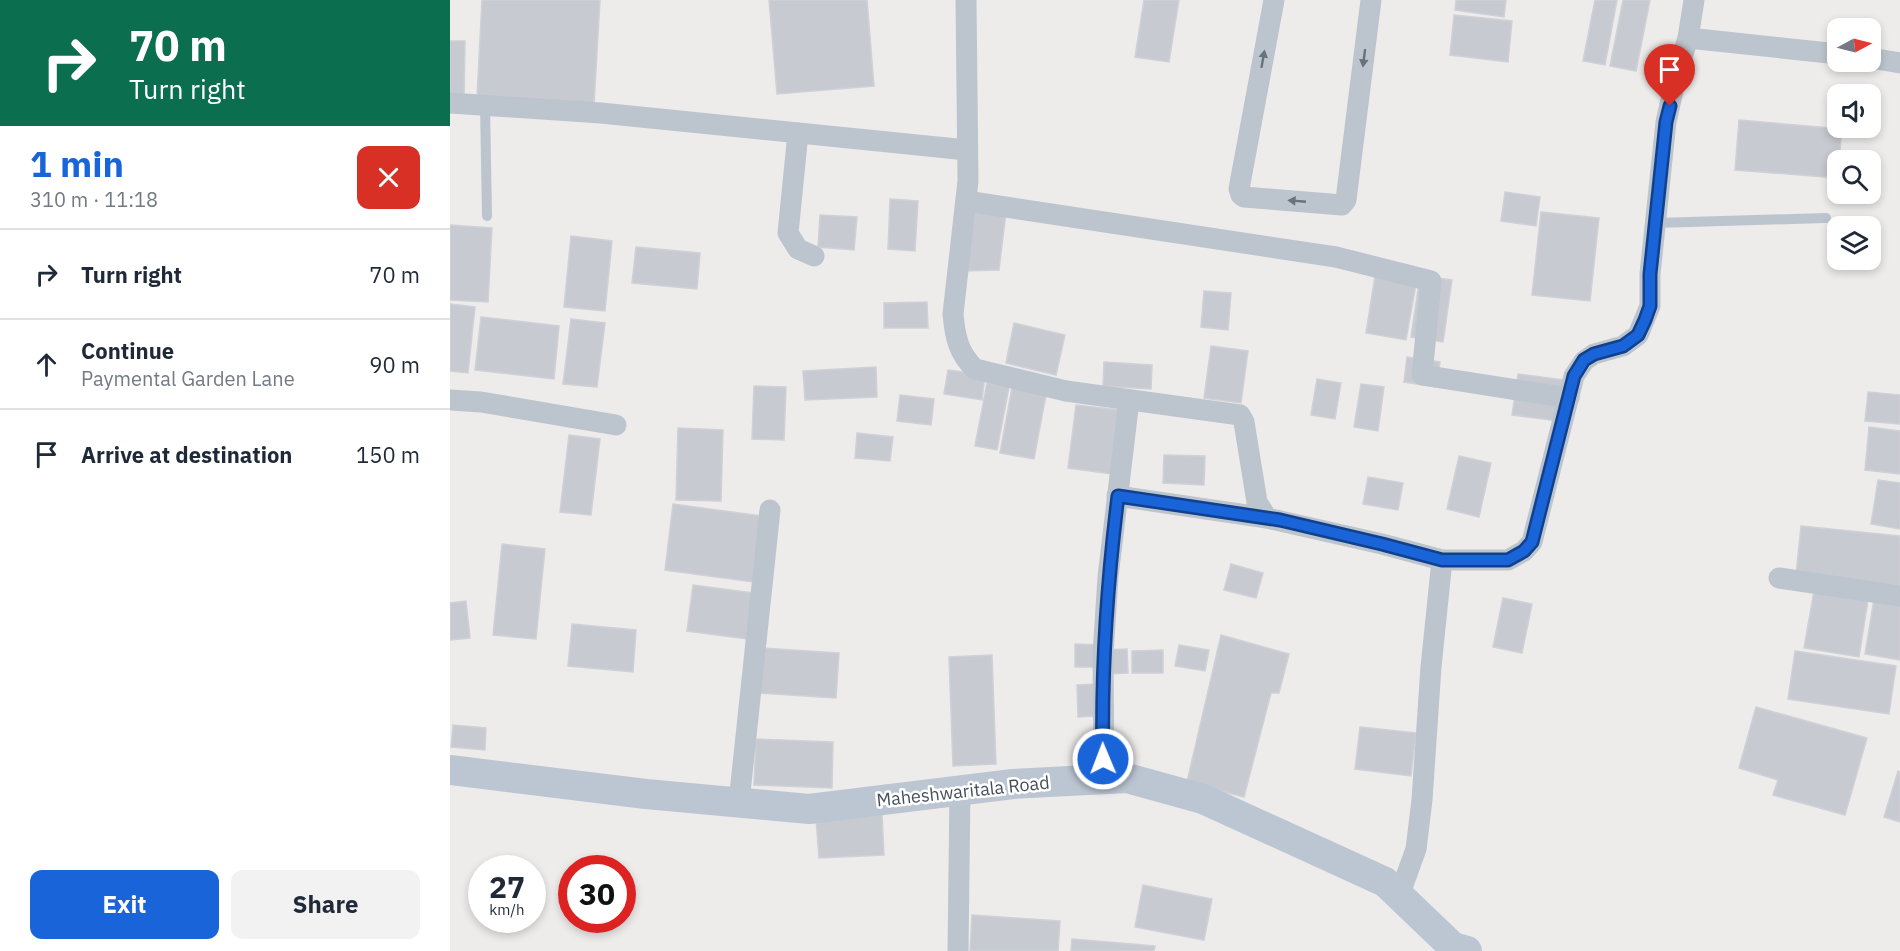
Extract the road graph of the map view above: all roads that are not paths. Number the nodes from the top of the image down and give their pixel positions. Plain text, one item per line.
1 (966, 0) edge
2 (1274, 0) edge
3 (1371, 0) edge
4 (1694, 0) edge
5 (1688, 38) junction
6 (1827, 53) edge
7 (1881, 60) edge
8 (1900, 63) edge
9 (450, 103) edge
10 (484, 105) junction
11 (798, 133) junction
12 (968, 150) junction
13 (966, 201) junction
14 (487, 216) dead end
15 (1826, 218) dead end
16 (1656, 223) junction
17 (814, 256) dead end
18 (1569, 398) junction
19 (450, 400) edge
20 (1129, 400) junction
21 (616, 425) dead end
22 (1118, 496) junction
23 (770, 510) dead end
24 (1267, 518) junction
25 (1442, 560) junction
26 (1779, 578) dead end
27 (1900, 596) edge
28 (450, 770) edge
29 (1104, 779) junction
30 (960, 789) junction
31 (739, 802) junction
32 (1399, 896) junction
33 (958, 951) edge
34 (1467, 951) edge

1 - 12 street
3 -> 2 street
4 - 5 street
5 - 6 street
5 - 16 street
7 - 8 street
9 - 10 street
10 - 11 street
10 - 14 lane
11 - 12 street
11 - 17 street
12 - 13 street
13 - 18 street
13 - 20 street
15 - 16 lane
16 - 18 street
18 - 25 street
19 - 21 street
20 - 22 street
20 - 24 street
22 - 24 street
22 - 29 street
23 - 31 street
24 - 25 street
25 - 32 street
26 - 27 street
28 - 31 street, Maheshwaritala Road
29 - 30 street, Maheshwaritala Road
29 - 32 street, Maheshwaritala Road
30 - 31 street, Maheshwaritala Road
30 - 33 street
32 - 34 street, Maheshwaritala Road

